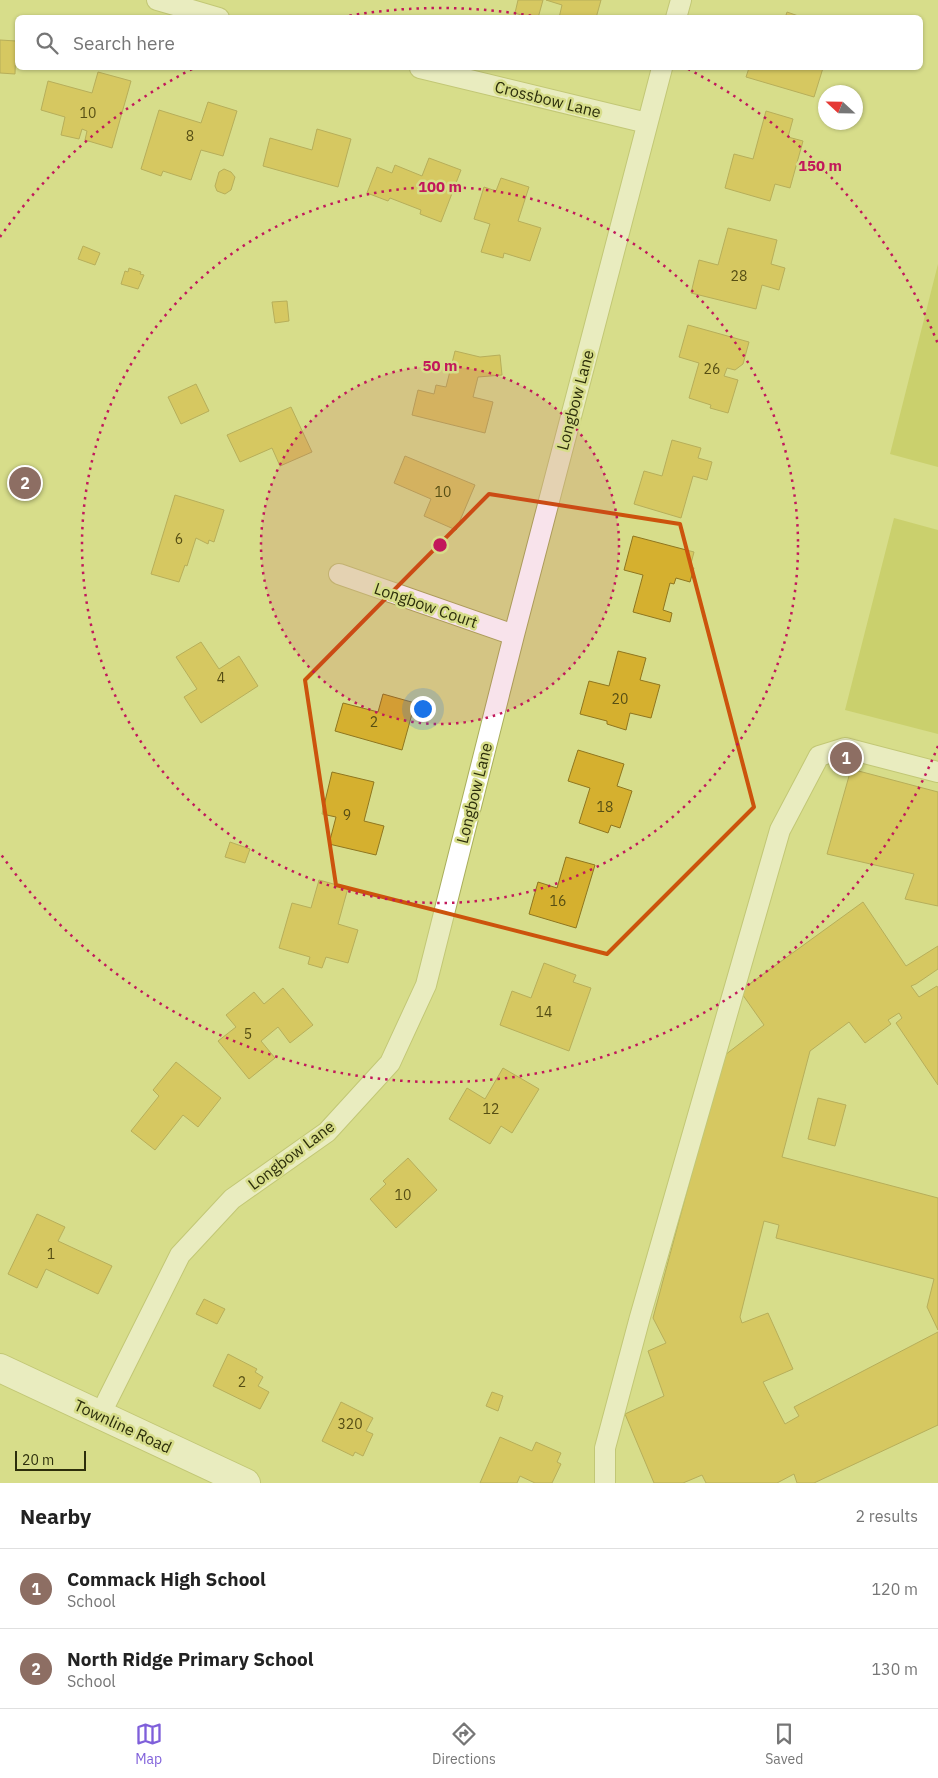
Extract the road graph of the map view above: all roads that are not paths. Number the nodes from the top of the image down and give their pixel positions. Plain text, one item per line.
1 (158, 0) edge
2 (681, 0) edge
3 (209, 15) edge
4 (677, 15) edge
5 (428, 70) edge
6 (661, 70) edge
7 (647, 123) junction
8 (339, 574) dead end
9 (514, 635) junction
10 (938, 772) edge
11 (0, 1368) edge
12 (100, 1415) junction
13 (246, 1483) edge
14 (605, 1483) edge

1 - 3 street
2 - 4 street
5 - 7 street, Crossbow Lane
6 - 7 street, Longbow Lane
7 - 9 street, Longbow Lane
8 - 9 street, Longbow Court
9 - 12 street, Longbow Lane
10 - 14 street
11 - 12 main road, Townline Road
12 - 13 main road, Townline Road

